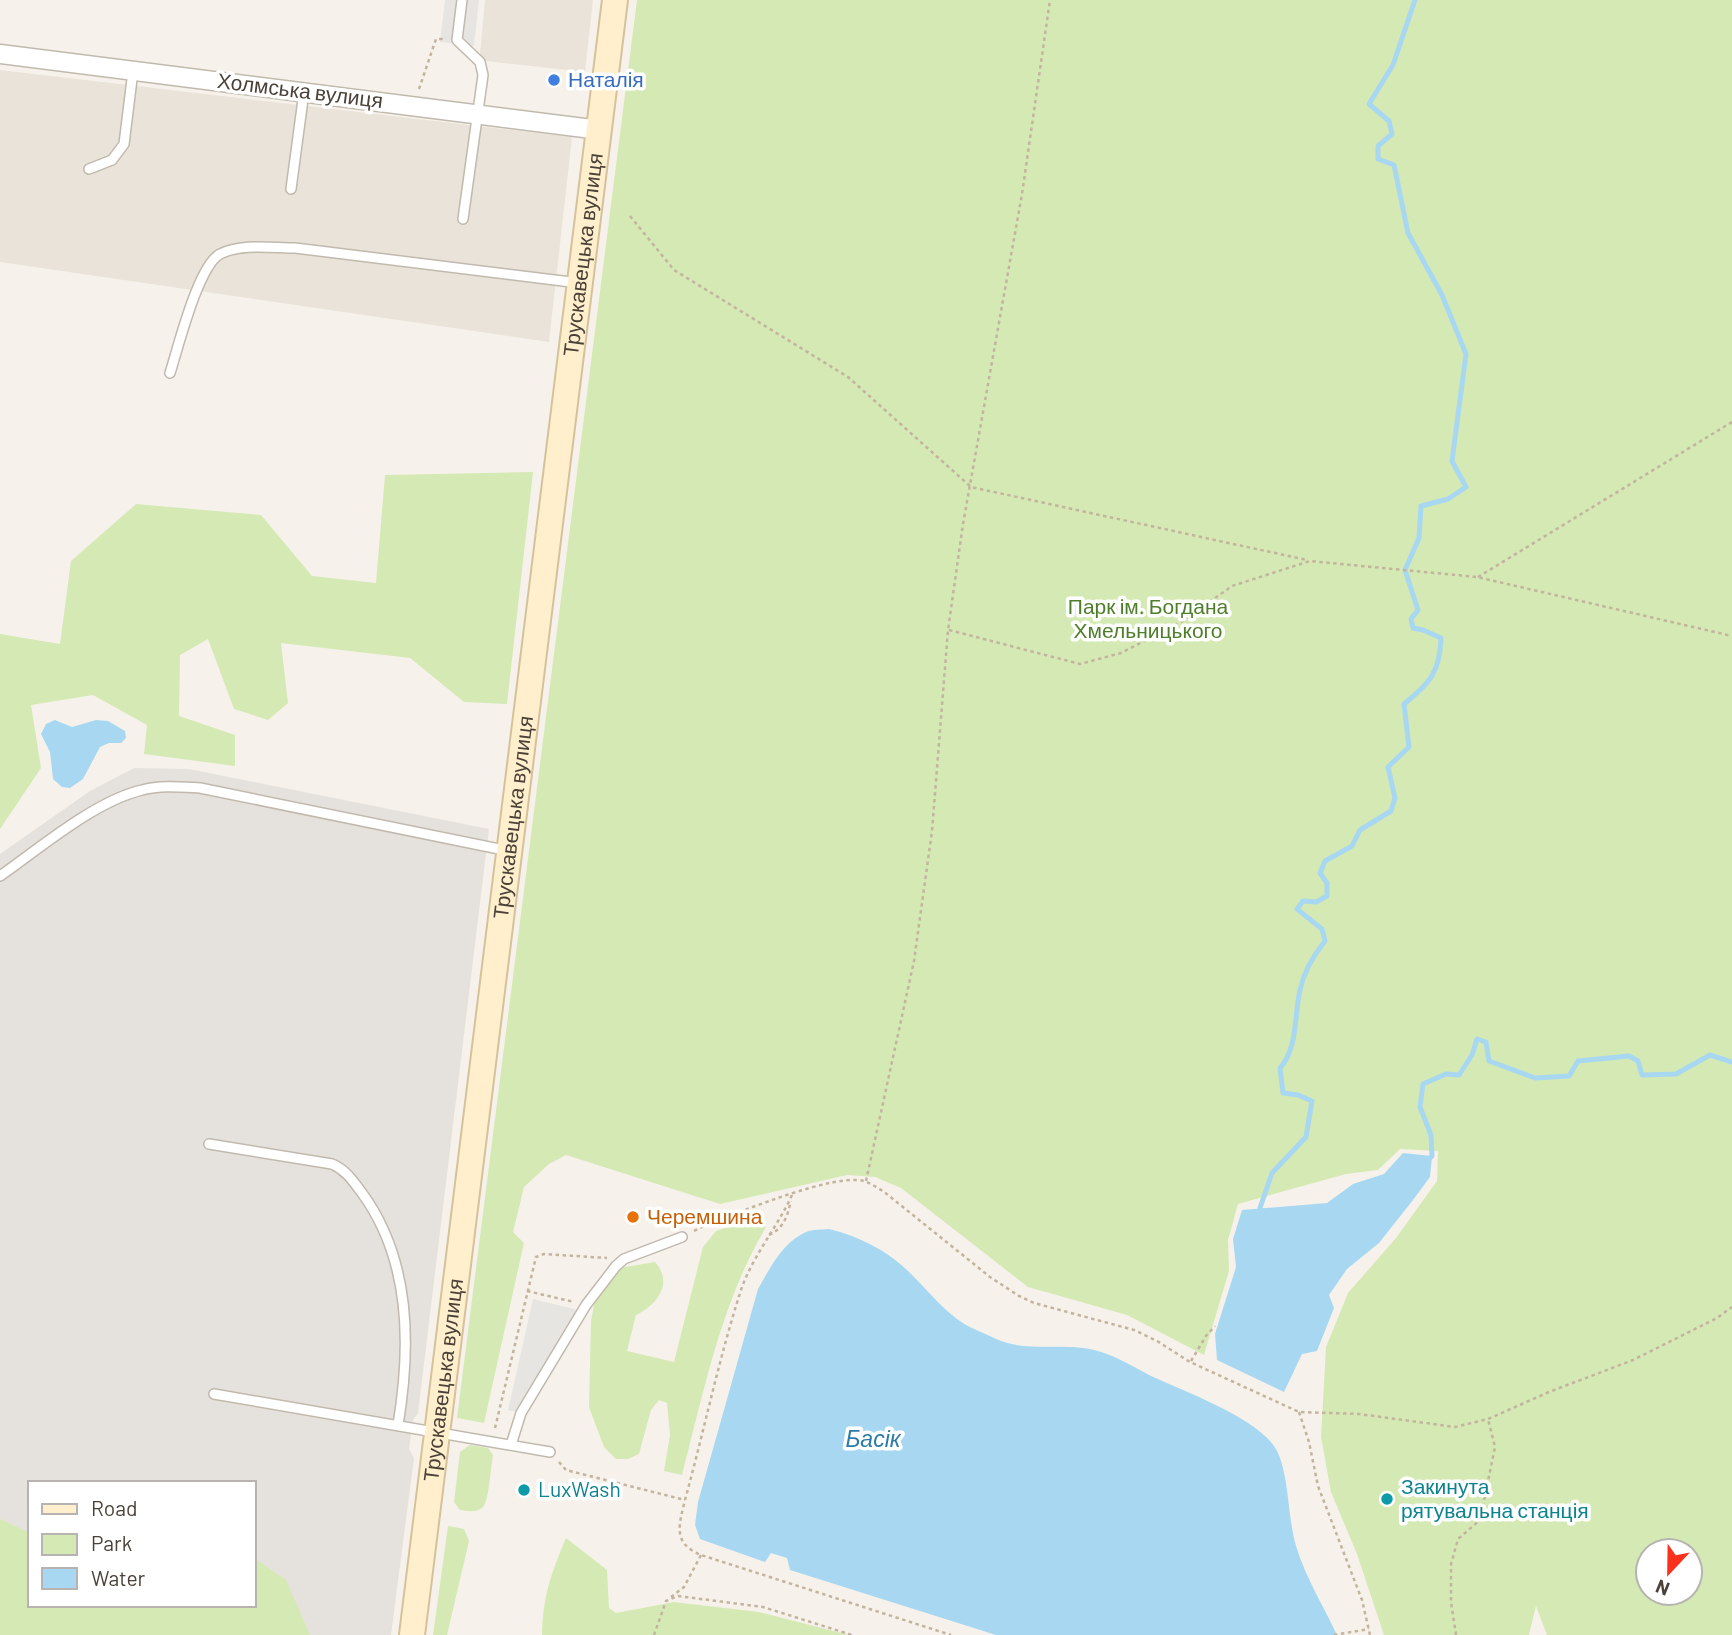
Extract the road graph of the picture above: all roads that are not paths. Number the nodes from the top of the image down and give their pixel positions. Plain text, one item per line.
1 (462, 0) edge
2 (615, 0) edge
3 (0, 54) edge
4 (133, 71) junction
5 (304, 92) junction
6 (478, 113) junction
7 (600, 130) junction
8 (89, 169) dead end
9 (291, 189) dead end
10 (463, 219) dead end
11 (581, 284) junction
12 (170, 373) dead end
13 (510, 852) junction
14 (0, 876) edge
15 (209, 1144) dead end
16 (682, 1237) road end
17 (214, 1394) dead end
18 (398, 1425) junction
19 (439, 1432) junction
20 (511, 1445) junction
21 (551, 1452) road end
22 (412, 1635) edge

1 - 6 lane
2 - 7 main road, Трускавецька вулиця
3 - 4 street, Холмська вулиця
4 - 5 street, Холмська вулиця
4 - 8 lane
5 - 6 street, Холмська вулиця
5 - 9 lane
6 - 7 street, Холмська вулиця
6 - 10 lane
7 - 11 main road, Трускавецька вулиця
11 - 12 lane
11 - 13 main road, Трускавецька вулиця
13 - 14 lane
13 - 19 main road, Трускавецька вулиця
15 - 18 lane
16 - 20 lane
17 - 18 lane
18 - 19 lane
19 - 20 lane
19 - 22 main road, Трускавецька вулиця
20 - 21 lane

